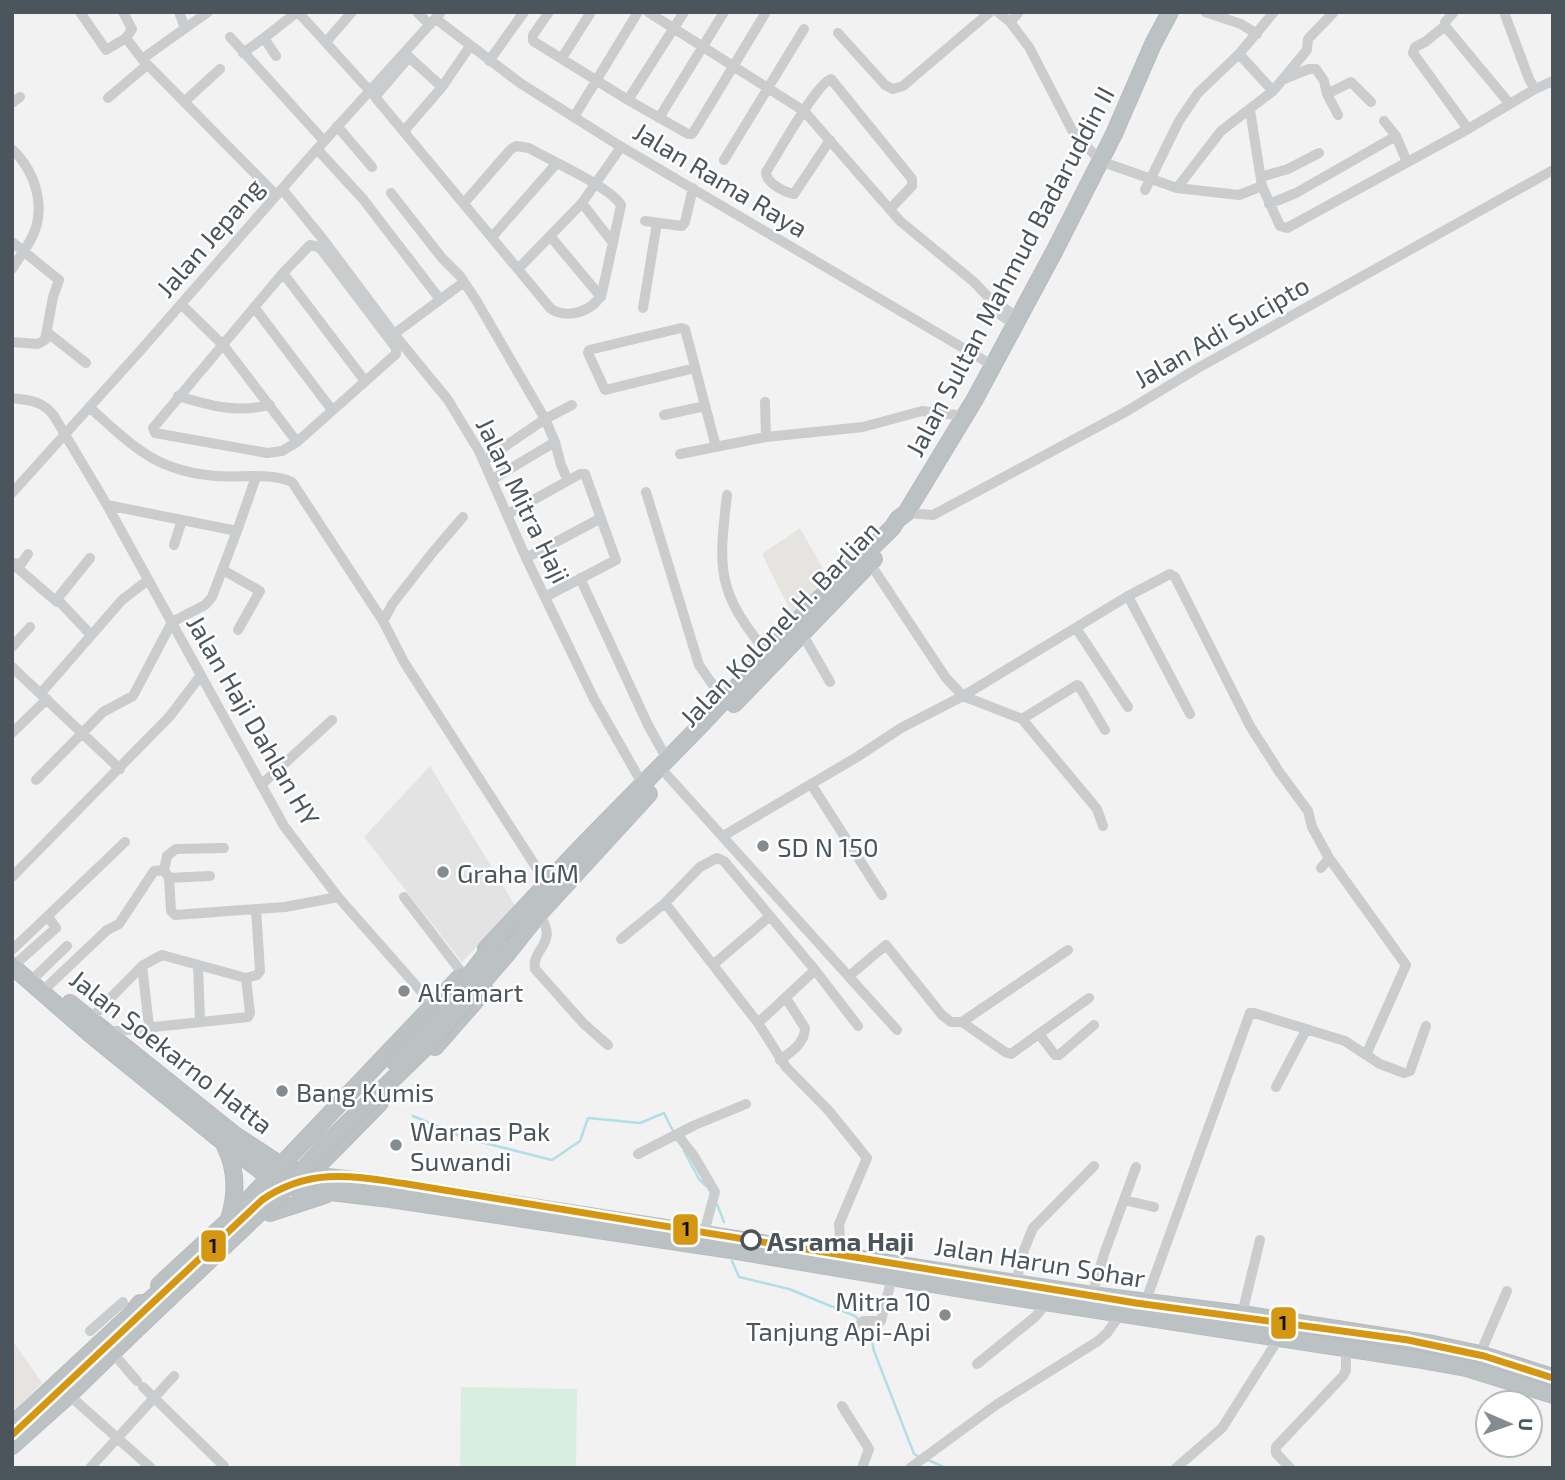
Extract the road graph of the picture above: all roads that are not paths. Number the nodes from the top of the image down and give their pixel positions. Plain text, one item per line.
1 (80, 12) edge
2 (123, 12) edge
3 (179, 12) edge
4 (208, 12) edge
5 (298, 12) edge
6 (352, 12) edge
7 (417, 12) edge
8 (524, 12) edge
9 (549, 12) edge
10 (591, 12) edge
11 (638, 12) edge
12 (648, 12) edge
13 (684, 12) edge
14 (724, 12) edge
15 (766, 12) edge
16 (990, 12) edge
17 (998, 12) edge
18 (1019, 12) edge
19 (1170, 12) edge
20 (1205, 12) edge
21 (1273, 12) edge
22 (1334, 12) edge
23 (1454, 12) edge
24 (1504, 12) edge
25 (435, 19) edge
26 (1010, 22) junction
27 (1445, 26) junction
28 (185, 28) junction
29 (673, 29) junction
30 (804, 29) dead end
31 (838, 33) dead end
32 (1257, 34) junction
33 (230, 37) dead end
34 (264, 37) junction
35 (126, 38) junction
36 (326, 42) junction
37 (703, 47) junction
38 (473, 48) junction
39 (243, 53) junction
40 (1239, 54) junction
41 (276, 56) dead end
42 (562, 58) junction
43 (489, 61) junction
44 (145, 62) junction
45 (733, 66) junction
46 (220, 69) dead end
47 (1284, 79) junction
48 (597, 81) junction
49 (1553, 81) edge
50 (442, 87) junction
51 (768, 89) junction
52 (1535, 89) junction
53 (369, 90) junction
54 (1273, 91) junction
55 (1327, 94) junction
56 (108, 98) dead end
57 (628, 100) junction
58 (184, 102) junction
59 (1371, 102) dead end
60 (1509, 103) junction
61 (1250, 110) junction
62 (804, 111) junction
63 (1338, 114) dead end
64 (574, 117) junction
65 (659, 118) junction
66 (1384, 121) dead end
67 (337, 126) junction
68 (1468, 129) junction
69 (404, 131) junction
70 (1396, 136) junction
71 (830, 141) junction
72 (320, 145) junction
73 (618, 145) junction
74 (12, 149) edge
75 (1319, 153) dead end
76 (724, 160) dead end
77 (1100, 161) junction
78 (1408, 162) junction
79 (556, 164) junction
80 (372, 167) dead end
81 (1553, 170) edge
82 (1261, 182) junction
83 (596, 185) junction
84 (1147, 185) junction
85 (693, 188) junction
86 (1177, 188) junction
87 (279, 192) junction
88 (391, 193) dead end
89 (464, 203) junction
90 (582, 204) junction
91 (1269, 204) junction
92 (890, 209) junction
93 (645, 221) dead end
94 (657, 223) junction
95 (550, 236) junction
96 (492, 237) junction
97 (12, 242) edge
98 (613, 243) junction
99 (23, 251) junction
100 (12, 269) edge
101 (518, 269) junction
102 (284, 272) junction
103 (464, 282) junction
104 (601, 297) junction
105 (439, 298) junction
106 (181, 304) junction
107 (254, 307) junction
108 (643, 308) dead end
109 (1017, 321) junction
110 (48, 333) junction
111 (394, 334) junction
112 (12, 342) edge
113 (224, 346) junction
114 (86, 363) dead end
115 (992, 365) junction
116 (695, 368) junction
117 (365, 381) junction
118 (178, 396) junction
119 (12, 398) edge
120 (765, 402) dead end
121 (270, 405) junction
122 (572, 405) dead end
123 (705, 406) junction
124 (89, 407) junction
125 (332, 410) junction
126 (664, 415) dead end
127 (965, 416) junction
128 (545, 419) junction
129 (66, 435) junction
130 (766, 437) junction
131 (297, 442) junction
132 (555, 442) junction
133 (716, 447) junction
134 (680, 454) dead end
135 (485, 460) junction
136 (256, 477) junction
137 (492, 479) junction
138 (568, 481) junction
139 (646, 492) dead end
140 (12, 493) edge
141 (727, 495) dead end
142 (107, 505) junction
143 (906, 513) junction
144 (508, 514) junction
145 (463, 517) dead end
146 (601, 518) junction
147 (182, 520) junction
148 (237, 531) junction
149 (174, 545) dead end
150 (28, 554) dead end
151 (90, 558) dead end
152 (526, 558) junction
153 (867, 558) junction
154 (13, 564) edge
155 (223, 570) junction
156 (580, 578) junction
157 (148, 580) junction
158 (843, 583) junction
159 (1128, 596) junction
160 (545, 597) junction
161 (57, 602) junction
162 (383, 621) junction
163 (172, 622) junction
164 (30, 627) dead end
165 (1076, 628) junction
166 (238, 630) dead end
167 (91, 635) junction
168 (803, 635) junction
169 (12, 647) edge
170 (767, 653) junction
171 (12, 667) edge
172 (201, 675) junction
173 (830, 682) dead end
174 (44, 696) junction
175 (963, 696) junction
176 (724, 701) junction
177 (1128, 707) dead end
178 (1190, 714) dead end
179 (1022, 719) junction
180 (332, 720) dead end
181 (1105, 730) dead end
182 (12, 733) edge
183 (83, 733) junction
184 (667, 767) junction
185 (120, 769) junction
186 (36, 780) dead end
187 (811, 784) junction
188 (261, 785) junction
189 (643, 785) junction
190 (1104, 826) dead end
191 (723, 836) junction
192 (125, 842) dead end
193 (224, 848) dead end
194 (1329, 858) junction
195 (1321, 869) dead end
196 (167, 874) junction
197 (210, 876) dead end
198 (12, 877) edge
199 (547, 884) junction
200 (882, 895) dead end
201 (338, 897) junction
202 (404, 897) dead end
203 (665, 903) junction
204 (256, 909) junction
205 (540, 914) junction
206 (769, 917) junction
207 (51, 921) dead end
208 (12, 933) edge
209 (524, 934) junction
210 (621, 939) dead end
211 (67, 946) dead end
212 (502, 946) junction
213 (542, 950) junction
214 (1068, 950) dead end
215 (16, 954) edge
216 (714, 964) junction
217 (198, 965) junction
218 (142, 966) junction
219 (815, 970) junction
220 (463, 974) junction
221 (849, 976) junction
222 (246, 978) junction
223 (43, 980) junction
224 (786, 998) junction
225 (1089, 998) dead end
226 (434, 1006) junction
227 (90, 1019) junction
228 (200, 1021) junction
229 (962, 1022) junction
230 (758, 1023) junction
231 (1094, 1025) dead end
232 (149, 1026) junction
233 (858, 1026) dead end
234 (1426, 1026) dead end
235 (897, 1030) dead end
236 (1306, 1030) junction
237 (107, 1032) junction
238 (1039, 1034) junction
239 (608, 1045) dead end
240 (1366, 1055) junction
241 (780, 1060) junction
242 (1276, 1087) dead end
243 (746, 1104) dead end
244 (322, 1123) junction
245 (676, 1135) junction
246 (305, 1140) junction
247 (223, 1142) junction
248 (338, 1144) junction
249 (257, 1150) junction
250 (638, 1154) dead end
251 (281, 1165) junction
252 (1094, 1166) dead end
253 (1136, 1167) dead end
254 (270, 1178) junction
255 (345, 1178) junction
256 (299, 1180) junction
257 (334, 1192) junction
258 (253, 1195) junction
259 (1124, 1199) junction
260 (1154, 1207) dead end
261 (270, 1213) junction
262 (228, 1222) junction
263 (653, 1232) junction
264 (704, 1233) junction
265 (1260, 1240) dead end
266 (841, 1254) junction
267 (892, 1277) junction
268 (1016, 1282) junction
269 (1507, 1291) dead end
270 (1092, 1295) junction
271 (1048, 1302) junction
272 (1144, 1303) junction
273 (1122, 1312) junction
274 (1242, 1314) junction
275 (127, 1318) junction
276 (858, 1326) dead end
277 (90, 1331) dead end
278 (1279, 1338) junction
279 (1346, 1348) junction
280 (112, 1352) junction
281 (1480, 1354) junction
282 (977, 1364) dead end
283 (174, 1376) dead end
284 (1552, 1377) edge
285 (69, 1395) junction
286 (1553, 1395) edge
287 (154, 1398) junction
288 (842, 1406) dead end
289 (12, 1425) edge
290 (116, 1439) junction
291 (12, 1446) edge
292 (1184, 1466) edge
293 (912, 1467) edge
294 (90, 1468) edge
295 (150, 1468) edge
296 (222, 1468) edge
297 (862, 1468) edge
298 (1290, 1468) edge

1 - 35 street
2 - 35 street
3 - 28 street
4 - 28 street
5 - 34 street
5 - 36 street
6 - 36 street
7 - 25 street, Jalan Rama Raya
8 - 43 street
9 - 42 street
10 - 42 street
11 - 48 street
12 - 29 street
13 - 29 street
14 - 37 street
15 - 45 street
16 - 31 street
17 - 26 street
18 - 26 street
19 - 77 highway, Jalan Sultan Mahmud Badaruddin II
20 - 32 street
21 - 32 street
22 - 47 street
23 - 27 street
24 - 52 street
25 - 38 street, Jalan Rama Raya
25 - 53 street, Jalan Jepang
26 - 77 street
27 - 60 street
27 - 68 street
28 - 44 street
29 - 37 street
29 - 57 street
30 - 51 street
32 - 40 street
33 - 39 street
34 - 39 street
34 - 41 street
35 - 44 street, Jalan Mitra Haji
36 - 53 street
37 - 45 street
37 - 65 street
38 - 43 street, Jalan Rama Raya
38 - 50 street
39 - 72 street
40 - 54 street
40 - 84 street
42 - 48 street
43 - 64 street, Jalan Rama Raya
44 - 56 street
44 - 58 street, Jalan Mitra Haji
45 - 51 street
45 - 65 street
46 - 58 street
47 - 54 street
47 - 55 street
48 - 57 street
48 - 64 street
49 - 52 street
50 - 69 street
50 - 69 street
51 - 62 street
51 - 76 street
52 - 60 street
53 - 67 street, Jalan Jepang
54 - 61 street
55 - 59 street
55 - 63 street
57 - 65 street
58 - 87 street, Jalan Mitra Haji
60 - 68 street
61 - 82 street
61 - 86 street
62 - 71 street
62 - 71 street
62 - 92 street
64 - 73 street, Jalan Rama Raya
66 - 70 street
67 - 72 street, Jalan Jepang
67 - 80 street
68 - 78 street
69 - 89 street
70 - 78 street
70 - 91 street
71 - 92 street
72 - 87 street, Jalan Jepang
72 - 105 street
73 - 83 street
73 - 85 street, Jalan Rama Raya
74 - 99 street
75 - 82 street
77 - 84 street
77 - 109 highway, Jalan Sultan Mahmud Badaruddin II
78 - 91 street
79 - 83 street
79 - 89 street
79 - 96 street
81 - 143 street, Jalan Adi Sucipto
82 - 86 street
82 - 91 street
83 - 90 street
83 - 98 street
84 - 86 street
85 - 94 street
85 - 115 street, Jalan Rama Raya
87 - 106 street, Jalan Jepang
87 - 111 street, Jalan Mitra Haji
88 - 103 street
89 - 96 street
90 - 95 street
90 - 98 street
92 - 109 street
93 - 94 street
94 - 108 street
95 - 101 street
95 - 104 street
96 - 101 street
97 - 99 street
98 - 104 street
99 - 100 street
99 - 110 street
101 - 104 street
102 - 107 street
102 - 117 street
102 - 117 street
103 - 105 street
103 - 128 street
105 - 111 street
106 - 113 street
106 - 124 street, Jalan Jepang
107 - 113 street
107 - 125 street
109 - 115 highway, Jalan Sultan Mahmud Badaruddin II
110 - 112 street
110 - 114 street
111 - 135 street, Jalan Mitra Haji
113 - 118 street
113 - 121 street
115 - 127 highway, Jalan Sultan Mahmud Badaruddin II
116 - 116 street
116 - 123 street
117 - 125 street
118 - 121 street
118 - 131 street
119 - 129 street, Jalan Haji Dahlan HY
120 - 130 street
121 - 131 street
122 - 128 street
123 - 126 street
123 - 133 street
124 - 129 street, Jalan Jepang
124 - 136 street
125 - 131 street
127 - 130 street
127 - 143 highway, Jalan Sultan Mahmud Badaruddin II
128 - 132 street
128 - 135 street
129 - 140 street, Jalan Jepang
129 - 142 street, Jalan Haji Dahlan HY
130 - 133 street
132 - 137 street
132 - 138 street
133 - 134 street
135 - 137 street, Jalan Mitra Haji
136 - 148 street
136 - 162 street
137 - 144 street, Jalan Mitra Haji
138 - 144 street
138 - 146 street
139 - 176 street
141 - 170 street
142 - 147 street
142 - 157 street, Jalan Haji Dahlan HY
143 - 153 highway, Jalan Kolonel H. Barlian
144 - 152 street, Jalan Mitra Haji
145 - 162 street
146 - 152 street
146 - 156 street
147 - 148 street
147 - 149 street
148 - 155 street
150 - 154 street
151 - 161 street
152 - 160 street, Jalan Mitra Haji
153 - 158 highway, Jalan Kolonel H. Barlian
153 - 175 street
154 - 161 street
155 - 163 street
155 - 166 street
156 - 160 street
156 - 184 street
157 - 163 street, Jalan Haji Dahlan HY
157 - 167 street
158 - 168 highway, Jalan Kolonel H. Barlian
158 - 170 highway, Jalan Kolonel H. Barlian
159 - 165 street
159 - 178 street
159 - 194 street
160 - 189 street, Jalan Mitra Haji
161 - 167 street
162 - 199 street
163 - 172 street, Jalan Haji Dahlan HY
163 - 183 street
164 - 169 street
165 - 175 street
165 - 177 street
167 - 174 street
168 - 173 street
168 - 184 highway, Jalan Kolonel H. Barlian
170 - 176 highway, Jalan Kolonel H. Barlian
171 - 174 street
172 - 185 street
172 - 188 street, Jalan Haji Dahlan HY
174 - 182 street
174 - 183 street
175 - 179 street
175 - 187 street
176 - 184 highway, Jalan Kolonel H. Barlian
179 - 181 street
179 - 190 street
180 - 188 street
183 - 185 street
183 - 186 street
184 - 189 highway, Jalan Kolonel H. Barlian
184 - 191 street
184 - 205 highway, Jalan Kolonel H. Barlian
185 - 198 street
187 - 191 street
187 - 200 street
188 - 201 street, Jalan Haji Dahlan HY
189 - 199 highway, Jalan Kolonel H. Barlian
191 - 221 street
192 - 215 street
193 - 196 street
194 - 195 street
194 - 240 street
196 - 197 street
196 - 204 street
196 - 223 street
199 - 212 highway, Jalan Kolonel H. Barlian
201 - 204 street
201 - 226 street, Jalan Haji Dahlan HY
202 - 220 street
203 - 206 street
203 - 210 street
203 - 216 street
204 - 222 street
205 - 209 highway, Jalan Kolonel H. Barlian
205 - 213 street
206 - 216 street
206 - 219 street
207 - 215 street
208 - 215 street
209 - 212 highway, Jalan Kolonel H. Barlian
209 - 213 street
211 - 223 street
212 - 220 highway
212 - 248 highway
212 - 275 highway, bridge
213 - 239 street
214 - 229 street
215 - 223 highway, Jalan Soekarno Hatta
215 - 247 highway, Jalan Soekarno Hatta
216 - 230 street
217 - 218 street
217 - 222 street
217 - 228 street
218 - 227 street
218 - 232 street
219 - 224 street
219 - 233 street
220 - 226 highway
221 - 229 street
221 - 235 street
222 - 228 street
223 - 227 highway, Jalan Soekarno Hatta
224 - 230 street
224 - 241 street
225 - 238 street
226 - 244 highway
227 - 237 highway, Jalan Soekarno Hatta
228 - 232 street
229 - 238 street
230 - 241 street
231 - 238 street
232 - 237 street
234 - 240 street
236 - 240 street
236 - 242 street
236 - 272 street
237 - 249 highway, Jalan Soekarno Hatta
241 - 266 street
243 - 245 street
244 - 246 highway
244 - 248 highway
245 - 250 street
245 - 264 street
246 - 249 highway
246 - 251 highway
247 - 254 highway, Jalan Soekarno Hatta
247 - 262 highway
248 - 255 highway
248 - 256 highway
249 - 251 highway, Jalan Soekarno Hatta
251 - 254 highway
251 - 256 highway, Jalan Soekarno Hatta
252 - 268 street
253 - 259 street
254 - 256 highway, Jalan Soekarno Hatta
254 - 258 highway
255 - 256 highway, Jalan Harun Sohar
255 - 263 highway, Jalan Harun Sohar
256 - 257 highway, Jalan Harun Sohar
256 - 261 highway
257 - 261 highway
257 - 263 highway, Jalan Harun Sohar
258 - 261 highway
258 - 262 highway
259 - 260 street
259 - 270 street
261 - 275 highway
262 - 275 highway
263 - 264 highway, Jalan Harun Sohar
263 - 267 highway, Jalan Harun Sohar
264 - 266 highway, Jalan Harun Sohar
265 - 274 street
266 - 268 highway, Jalan Harun Sohar
267 - 271 highway, Jalan Harun Sohar
267 - 276 street
268 - 270 highway, Jalan Harun Sohar
269 - 281 street
270 - 272 highway, Jalan Harun Sohar
271 - 273 highway, Jalan Harun Sohar
271 - 282 street
272 - 274 highway, Jalan Harun Sohar
273 - 278 highway, Jalan Harun Sohar
273 - 293 street
274 - 281 highway, Jalan Harun Sohar
275 - 277 street
275 - 280 highway
275 - 289 highway
278 - 279 highway, Jalan Harun Sohar
278 - 292 street
279 - 286 highway, Jalan Harun Sohar
279 - 298 street
280 - 285 highway
280 - 287 street
281 - 284 highway, Jalan Harun Sohar
283 - 287 street
285 - 290 street
285 - 291 highway
287 - 290 street
287 - 296 street
288 - 297 street
290 - 294 street
290 - 295 street

